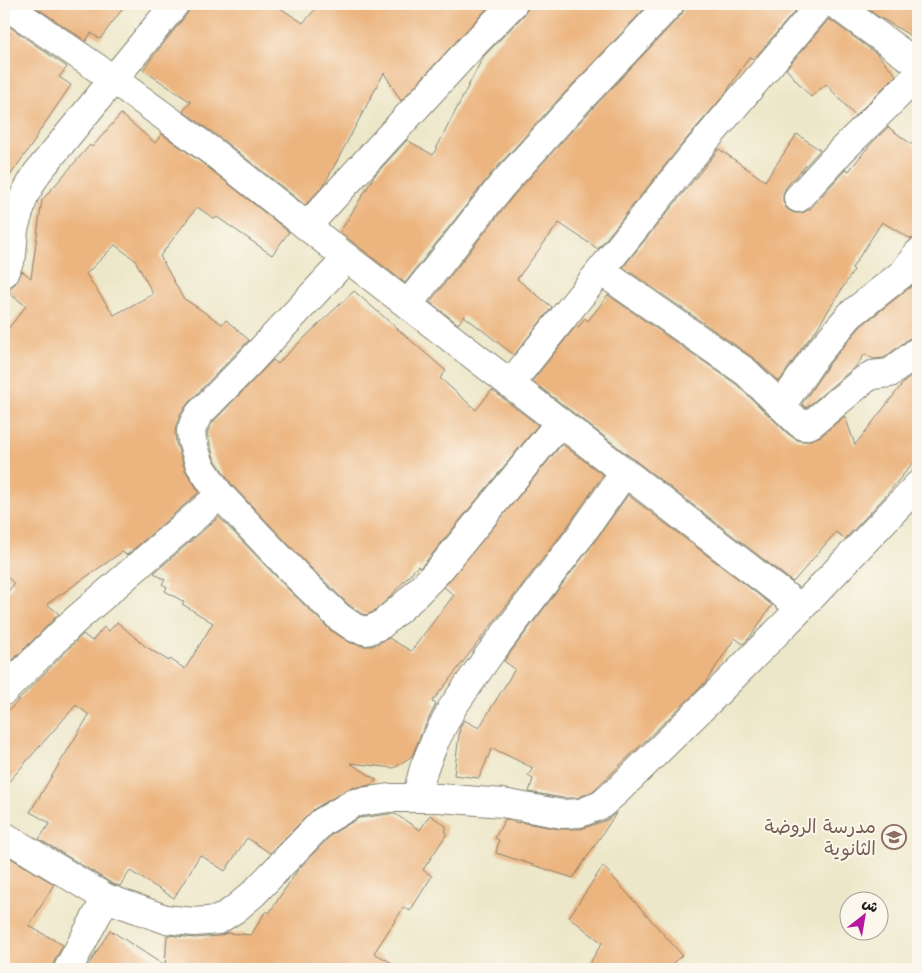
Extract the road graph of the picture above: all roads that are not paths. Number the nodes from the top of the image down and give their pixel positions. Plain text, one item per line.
1 (4, 4) edge
2 (175, 4) edge
3 (513, 4) edge
4 (670, 4) edge
5 (821, 4) edge
6 (835, 4) edge
7 (918, 62) edge
8 (918, 75) edge
9 (113, 79) junction
10 (798, 198) dead end
11 (307, 226) junction
12 (918, 253) edge
13 (347, 258) junction
14 (600, 271) junction
15 (4, 273) edge
16 (408, 304) junction
17 (918, 350) edge
18 (510, 384) junction
19 (781, 406) junction
20 (560, 422) junction
21 (625, 472) junction
22 (918, 485) edge
23 (220, 495) junction
24 (801, 608) junction
25 (4, 690) edge
26 (416, 798) junction
27 (4, 836) edge
28 (106, 898) junction
29 (68, 969) edge

1 - 9 street
2 - 9 street
3 - 11 street
4 - 16 street
5 - 14 street
6 - 7 street
8 - 10 street
9 - 11 street
9 - 15 street
11 - 13 street
12 - 19 street
13 - 16 street
13 - 23 street
14 - 18 street
14 - 19 street
16 - 18 street
17 - 19 street
18 - 20 street
20 - 21 street
20 - 23 street
21 - 24 street
21 - 26 street
22 - 24 street
23 - 25 street
24 - 26 street
26 - 28 street
27 - 28 street
28 - 29 street

